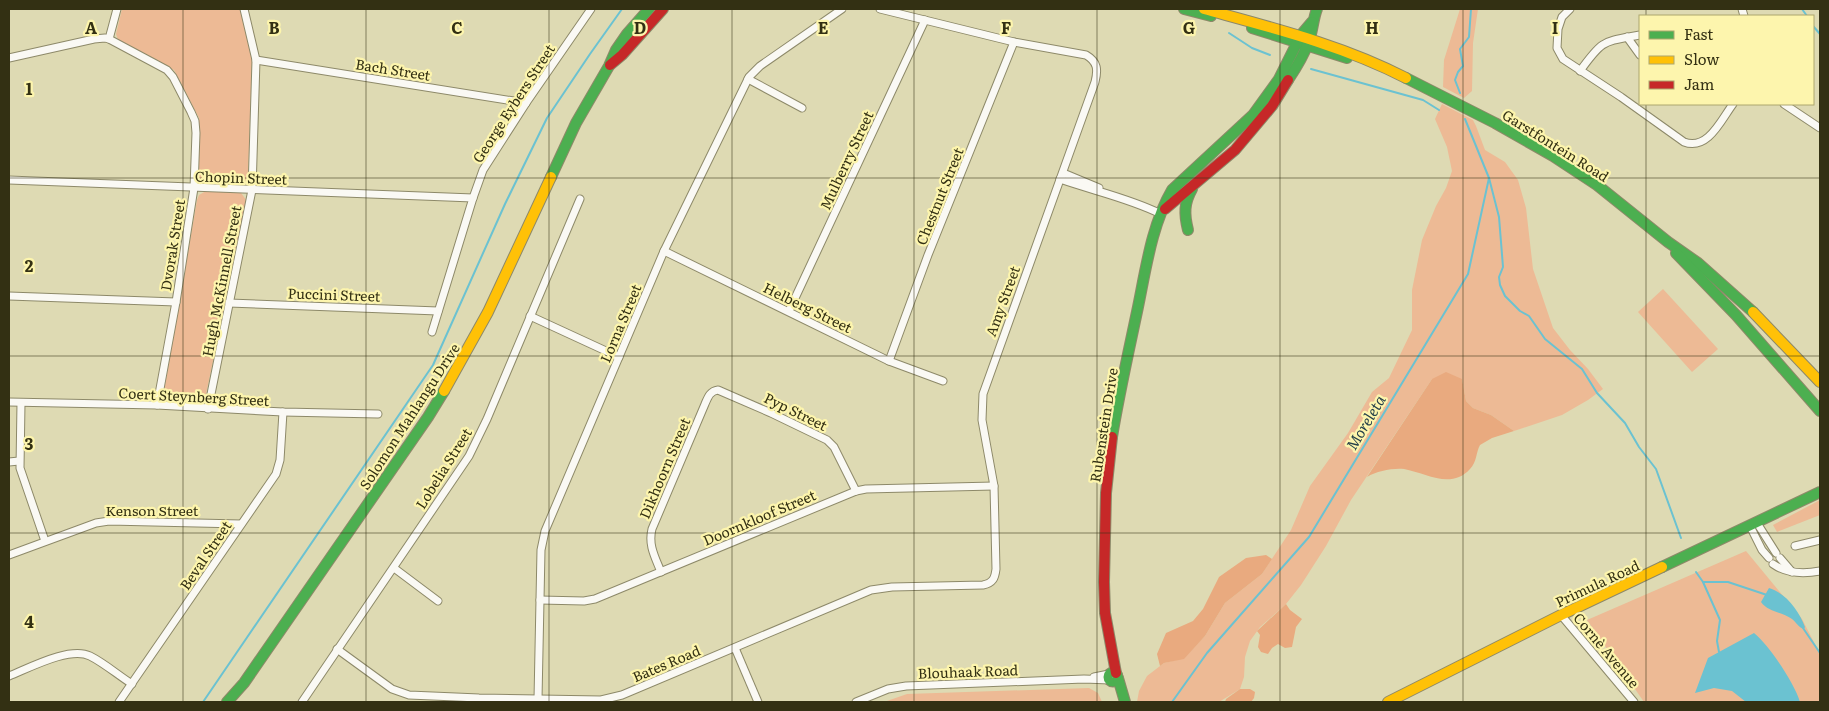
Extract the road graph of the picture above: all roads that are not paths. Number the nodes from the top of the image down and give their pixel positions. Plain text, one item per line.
1 (117, 9) edge
2 (244, 9) edge
3 (590, 9) edge
4 (649, 9) edge
5 (662, 9) edge
6 (880, 9) edge
7 (1184, 9) edge
8 (1204, 9) edge
9 (1317, 9) edge
10 (1570, 9) edge
11 (840, 10) edge
12 (925, 20) junction
13 (1639, 36) edge
14 (1627, 37) junction
15 (1284, 38) junction
16 (109, 39) junction
17 (1304, 40) junction
18 (1014, 42) junction
19 (1639, 53) edge
20 (9, 58) edge
21 (256, 60) junction
22 (609, 66) junction
23 (1286, 66) junction
24 (1580, 70) junction
25 (748, 79) junction
26 (526, 103) junction
27 (1732, 105) edge
28 (1786, 105) edge
29 (802, 108) dead end
30 (1820, 128) edge
31 (1062, 176) junction
32 (9, 180) edge
33 (1198, 180) junction
34 (194, 188) junction
35 (252, 190) junction
36 (473, 198) junction
37 (580, 199) dead end
38 (1163, 212) junction
39 (1188, 230) dead end
40 (1668, 242) junction
41 (664, 251) junction
42 (9, 296) edge
43 (176, 302) junction
44 (229, 302) junction
45 (438, 311) junction
46 (789, 312) junction
47 (530, 316) junction
48 (432, 332) dead end
49 (619, 356) junction
50 (889, 360) junction
51 (944, 381) dead end
52 (1820, 382) edge
53 (9, 402) edge
54 (21, 403) junction
55 (705, 404) joint
56 (157, 405) junction
57 (208, 409) junction
58 (1820, 411) edge
59 (283, 412) junction
60 (378, 414) dead end
61 (19, 461) junction
62 (9, 462) edge
63 (994, 486) junction
64 (856, 491) junction
65 (1820, 492) edge
66 (241, 524) junction
67 (1753, 524) junction
68 (1820, 540) edge
69 (45, 542) junction
70 (1795, 546) dead end
71 (9, 555) edge
72 (394, 568) junction
73 (996, 569) joint
74 (661, 572) junction
75 (1792, 572) junction
76 (1820, 572) edge
77 (540, 600) junction
78 (438, 602) dead end
79 (1561, 615) junction
80 (734, 648) junction
81 (337, 649) junction
82 (9, 676) edge
83 (1113, 677) junction
84 (244, 683) junction
85 (132, 684) junction
86 (538, 699) junction
87 (120, 702) edge
88 (227, 702) edge
89 (234, 702) edge
90 (302, 702) edge
91 (758, 702) edge
92 (856, 702) edge
93 (1119, 702) edge
94 (1126, 702) edge
95 (1388, 702) edge
96 (1634, 702) edge

1 - 16 street
2 - 21 street, Hugh McKinnell Street
3 - 26 street, George Eybers Street
4 - 22 main road, Solomon Mahlangu Drive
5 - 22 main road, Solomon Mahlangu Drive
6 - 12 street
7 - 15 main road, Garstfontein Road
8 - 17 main road, Garstfontein Road
9 - 17 main road
10 - 24 street
11 - 25 street, Lorna Street
12 - 18 street
12 - 46 street, Mulberry Street
13 - 14 street
14 - 19 street
14 - 24 street
15 - 17 main road, Garstfontein Road
15 - 23 main road
16 - 20 street
16 - 34 street, Dvorak Street
17 - 23 main road, Rubenstein Drive
17 - 33 main road
17 - 40 main road, Garstfontein Road
18 - 31 street, Amy Street
18 - 50 street, Chestnut Street
21 - 26 street, Bach Street
21 - 35 street, Hugh McKinnell Street
22 - 84 main road, Solomon Mahlangu Drive
23 - 38 main road, Rubenstein Drive
24 - 27 street
25 - 29 street
25 - 41 street, Lorna Street
26 - 36 street, George Eybers Street
28 - 30 street
31 - 38 street
31 - 63 street, Amy Street
32 - 34 street, Chopin Street
33 - 38 main road
33 - 39 main road
34 - 35 street, Chopin Street
34 - 43 street, Dvorak Street
35 - 36 street, Chopin Street
35 - 44 street, Hugh McKinnell Street
36 - 45 street, George Eybers Street
37 - 47 street, Lobelia Street
38 - 83 main road, Rubenstein Drive
40 - 52 main road, Garstfontein Road
40 - 58 main road, Garstfontein Road
41 - 46 street, Helberg Street
41 - 49 street, Lorna Street
42 - 43 street
43 - 56 street, Dvorak Street
44 - 45 street, Puccini Street
44 - 57 street, Hugh McKinnell Street
45 - 48 street, George Eybers Street
46 - 50 street, Helberg Street
47 - 49 street
47 - 72 street, Lobelia Street
49 - 77 street, Lorna Street
50 - 51 street, Helberg Street
53 - 54 street, Coert Steynberg Street
54 - 56 street, Coert Steynberg Street
54 - 61 street
55 - 64 street, Pyp Street
55 - 74 street, Dikhoorn Street
56 - 57 street, Coert Steynberg Street
57 - 59 street, Coert Steynberg Street
59 - 60 street, Coert Steynberg Street
59 - 66 street, Beval Street
61 - 62 street
61 - 69 street
63 - 64 street, Doornkloof Street
63 - 73 street, Amy Street
64 - 74 street, Doornkloof Street
65 - 67 main road, Primula Road
66 - 69 street, Kenson Street
66 - 85 street, Beval Street
67 - 75 street
67 - 75 street
67 - 79 main road, Primula Road
68 - 70 street
69 - 71 street, Kenson Street
72 - 78 street
72 - 81 street, Lobelia Street
73 - 80 street, Bates Road
74 - 77 street, Doornkloof Street
75 - 76 street
77 - 86 street, Lorna Street
79 - 95 main road, Primula Road
79 - 96 street, Cornè Avenue
80 - 86 street, Bates Road
80 - 91 street
81 - 86 street, Bates Road
81 - 90 street, Lobelia Street
82 - 85 street
83 - 92 street, Blouhaak Road
83 - 93 main road, Rubenstein Drive
83 - 94 main road, Rubenstein Drive
84 - 88 main road, Solomon Mahlangu Drive
84 - 89 main road, Solomon Mahlangu Drive
85 - 87 street, Beval Street

